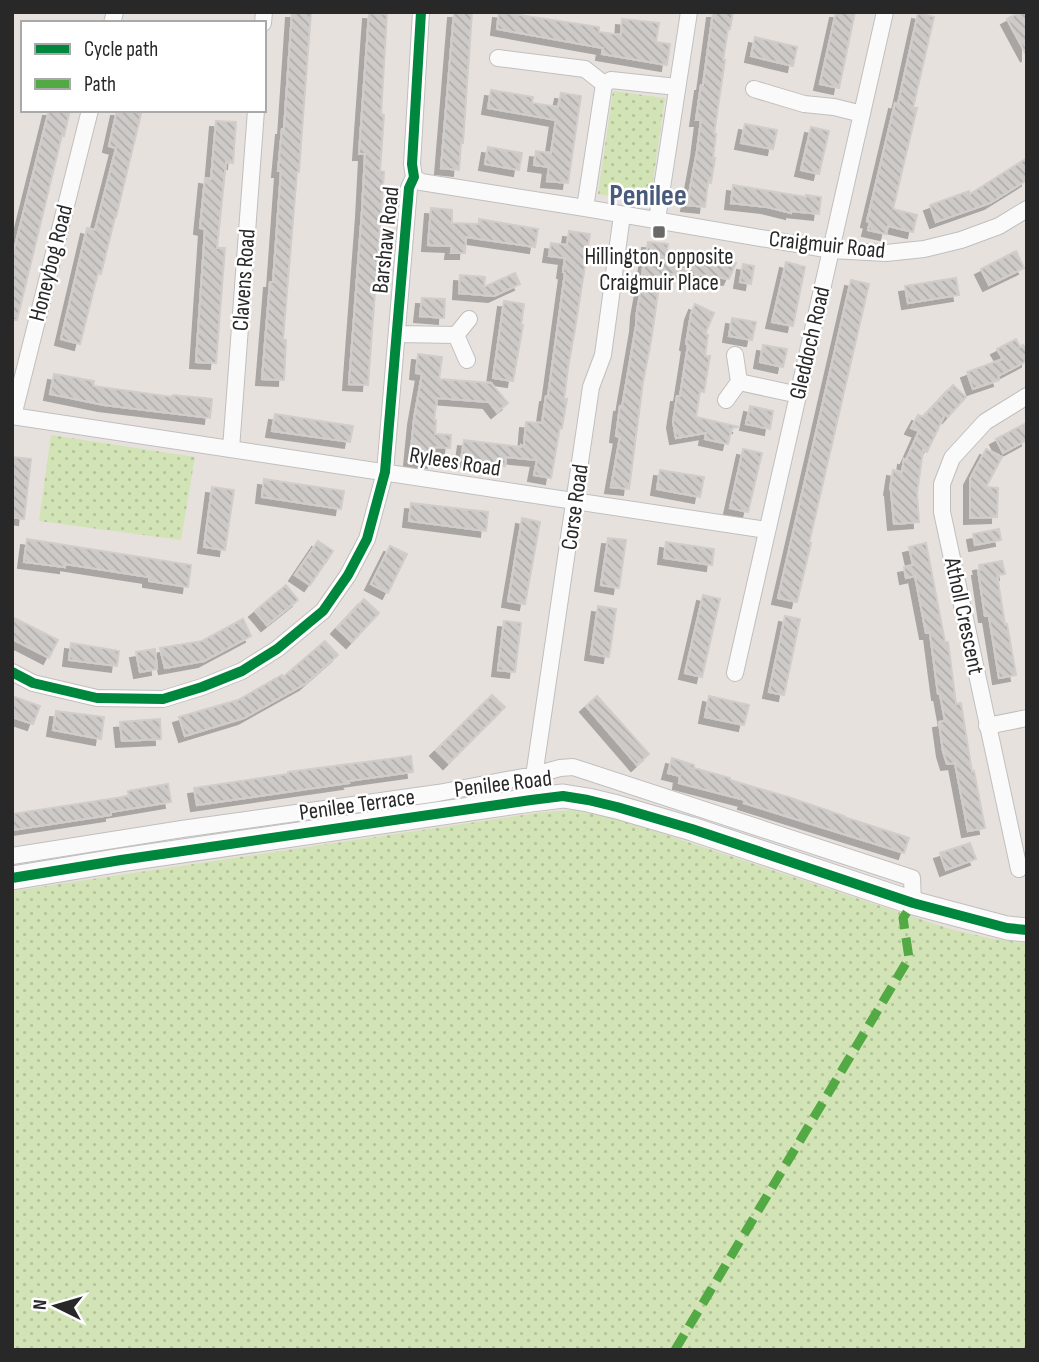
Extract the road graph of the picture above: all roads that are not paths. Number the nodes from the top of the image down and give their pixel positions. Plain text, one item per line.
1 (421, 12) edge
2 (690, 12) edge
3 (885, 12) edge
4 (498, 58) dead end
5 (604, 84) junction
6 (677, 87) junction
7 (754, 89) dead end
8 (89, 112) edge
9 (257, 112) edge
10 (862, 114) junction
11 (414, 177) junction
12 (585, 208) junction
13 (1027, 209) edge
14 (622, 215) junction
15 (657, 220) junction
16 (831, 250) junction
17 (469, 318) dead end
18 (397, 334) junction
19 (456, 335) junction
20 (735, 355) dead end
21 (467, 360) dead end
22 (739, 382) junction
23 (799, 395) junction
24 (1027, 396) edge
25 (726, 400) dead end
26 (13, 416) edge
27 (231, 449) junction
28 (385, 472) junction
29 (576, 502) junction
30 (766, 530) junction
31 (12, 672) edge
32 (735, 673) dead end
33 (1027, 718) edge
34 (987, 726) junction
35 (534, 775) junction
36 (531, 800) junction
37 (12, 856) edge
38 (1016, 870) edge
39 (12, 878) edge
40 (913, 903) junction
41 (1027, 930) edge

1 - 11 street, Barshaw Road
2 - 6 street
3 - 10 street, Gleddoch Road
4 - 5 street
5 - 6 street
5 - 12 street
6 - 15 street
7 - 10 street
8 - 26 street, Honeybog Road
9 - 27 street, Clavens Road
10 - 16 street, Gleddoch Road
11 - 12 street, Craigmuir Road
11 - 18 street, Barshaw Road
12 - 14 street, Craigmuir Road
13 - 16 street, Craigmuir Road
14 - 15 street, Craigmuir Road
14 - 29 street, Corse Road
15 - 16 street, Craigmuir Road
16 - 23 street, Gleddoch Road
17 - 19 street
18 - 19 street
18 - 28 street, Barshaw Road
19 - 21 street
20 - 22 street
22 - 23 street
22 - 25 street
23 - 30 street, Gleddoch Road
24 - 34 street, Atholl Crescent
26 - 27 street, Rylees Road
27 - 28 street, Rylees Road
28 - 29 street, Rylees Road
28 - 31 street, Barshaw Road
29 - 30 street, Rylees Road
29 - 35 street, Corse Road
30 - 32 street, Gleddoch Road
33 - 34 street
34 - 38 street, Atholl Crescent
35 - 36 street, Corse Road
35 - 37 street, Penilee Terrace
35 - 40 street, Penilee Terrace
36 - 39 street, Penilee Road
36 - 40 street, Penilee Road
40 - 41 street, Penilee Road

